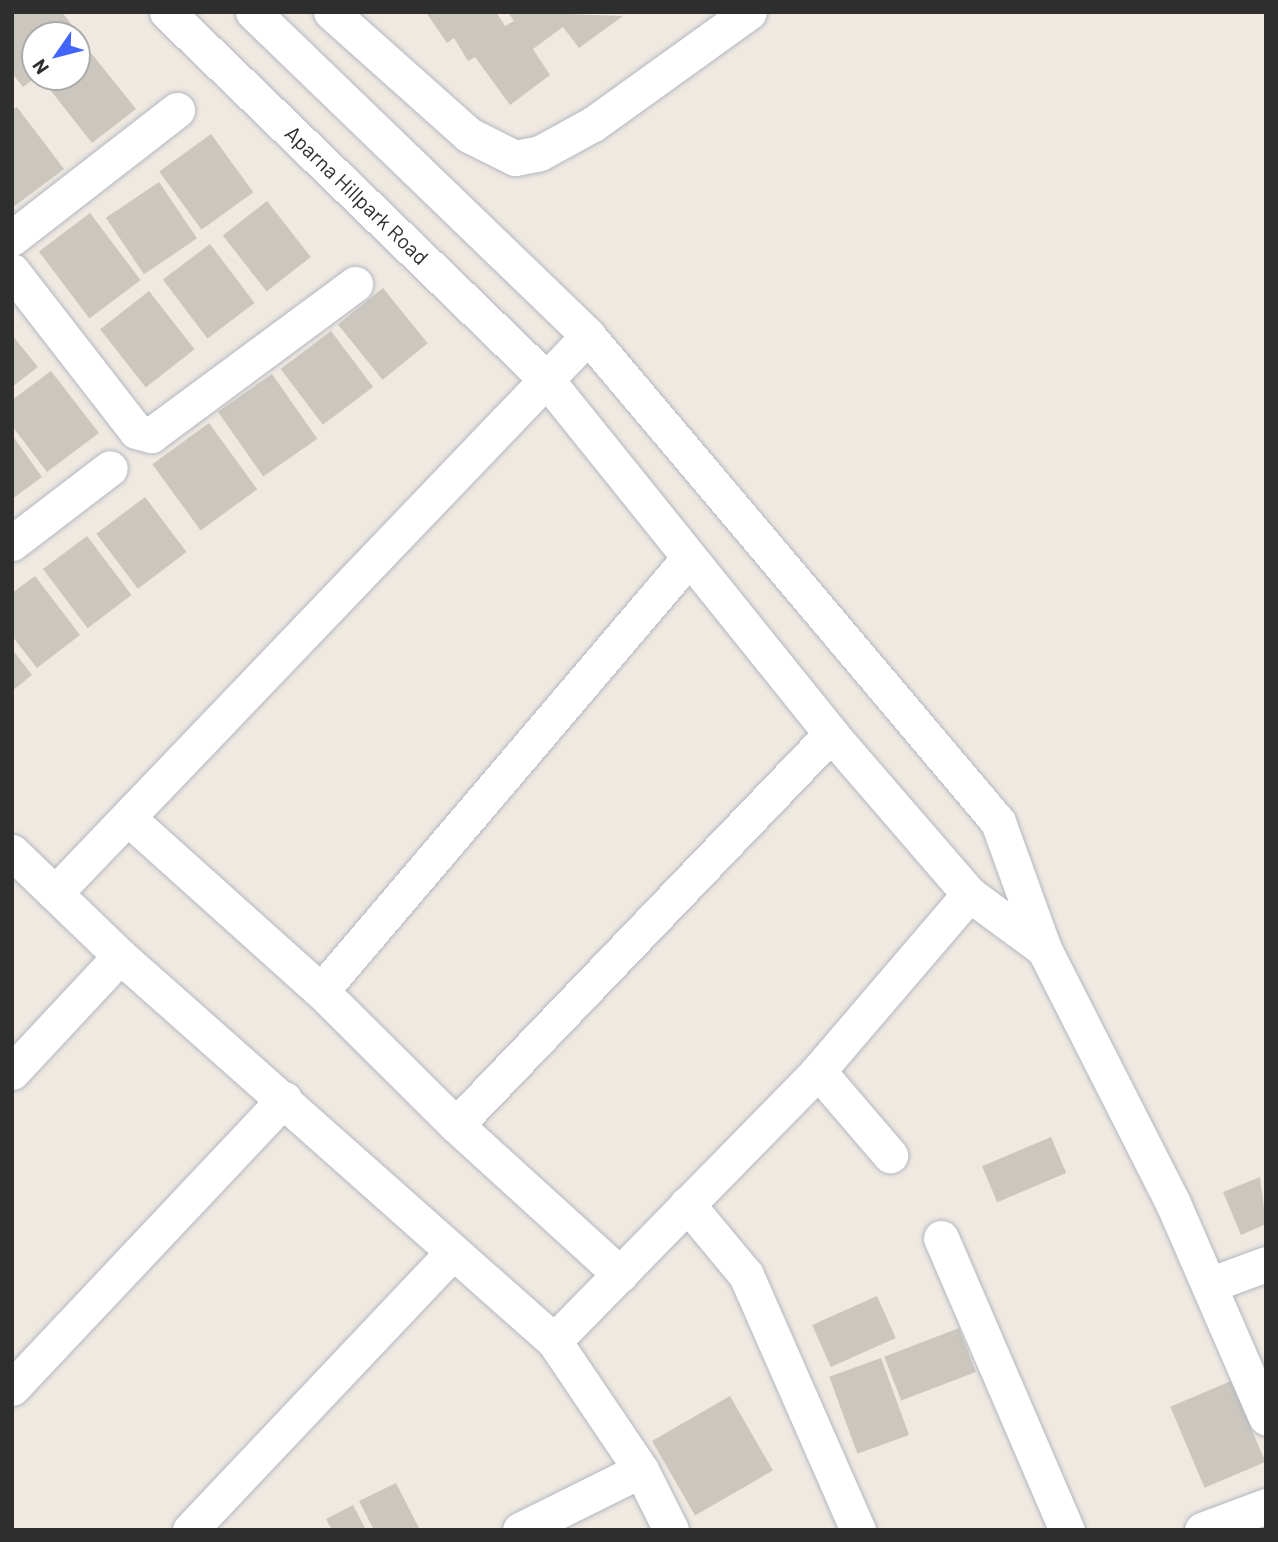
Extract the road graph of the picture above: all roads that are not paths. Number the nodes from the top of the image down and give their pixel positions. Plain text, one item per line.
1 (167, 12) edge
2 (331, 12) edge
3 (749, 12) edge
4 (254, 13) edge
5 (217, 58) junction
6 (177, 110) dead end
7 (12, 238) edge
8 (12, 271) edge
9 (355, 284) dead end
10 (588, 336) junction
11 (546, 379) junction
12 (110, 468) dead end
13 (12, 543) edge
14 (689, 558) junction
15 (831, 734) junction
16 (128, 818) junction
17 (12, 852) edge
18 (55, 893) junction
19 (969, 894) junction
20 (1044, 949) junction
21 (120, 956) junction
22 (321, 991) junction
23 (818, 1071) junction
24 (12, 1072) edge
25 (284, 1099) junction
26 (456, 1125) junction
27 (890, 1155) dead end
28 (687, 1204) junction
29 (941, 1238) dead end
30 (452, 1253) junction
31 (1266, 1264) edge
32 (620, 1274) junction
33 (1209, 1285) junction
34 (554, 1341) junction
35 (12, 1388) edge
36 (1266, 1417) edge
37 (641, 1471) junction
38 (1266, 1506) edge
39 (190, 1530) edge
40 (520, 1530) edge
41 (671, 1530) edge
42 (858, 1530) edge
43 (1067, 1530) edge
44 (1202, 1530) edge

1 - 5 street, Aparna Hillpark Road
2 - 3 street
4 - 5 street
4 - 10 street
5 - 11 street, Aparna Hillpark Road
6 - 7 street
8 - 9 street
10 - 11 street
10 - 20 street
11 - 14 street, Aparna Hillpark Road
11 - 16 street
12 - 13 street
14 - 15 street, Aparna Hillpark Road
14 - 22 street
15 - 19 street, Aparna Hillpark Road
15 - 26 street
16 - 18 street
16 - 22 street
17 - 18 street
18 - 21 street
19 - 20 street, Aparna Hillpark Road
19 - 23 street
20 - 33 street
21 - 24 street
21 - 25 street
22 - 26 street
23 - 27 street
23 - 28 street
25 - 30 street
25 - 35 street
26 - 32 street
28 - 32 street
28 - 42 street
29 - 43 street
30 - 34 street
30 - 39 street
31 - 33 street
32 - 34 street
33 - 36 street
34 - 37 street
37 - 40 street
37 - 41 street
38 - 44 street

